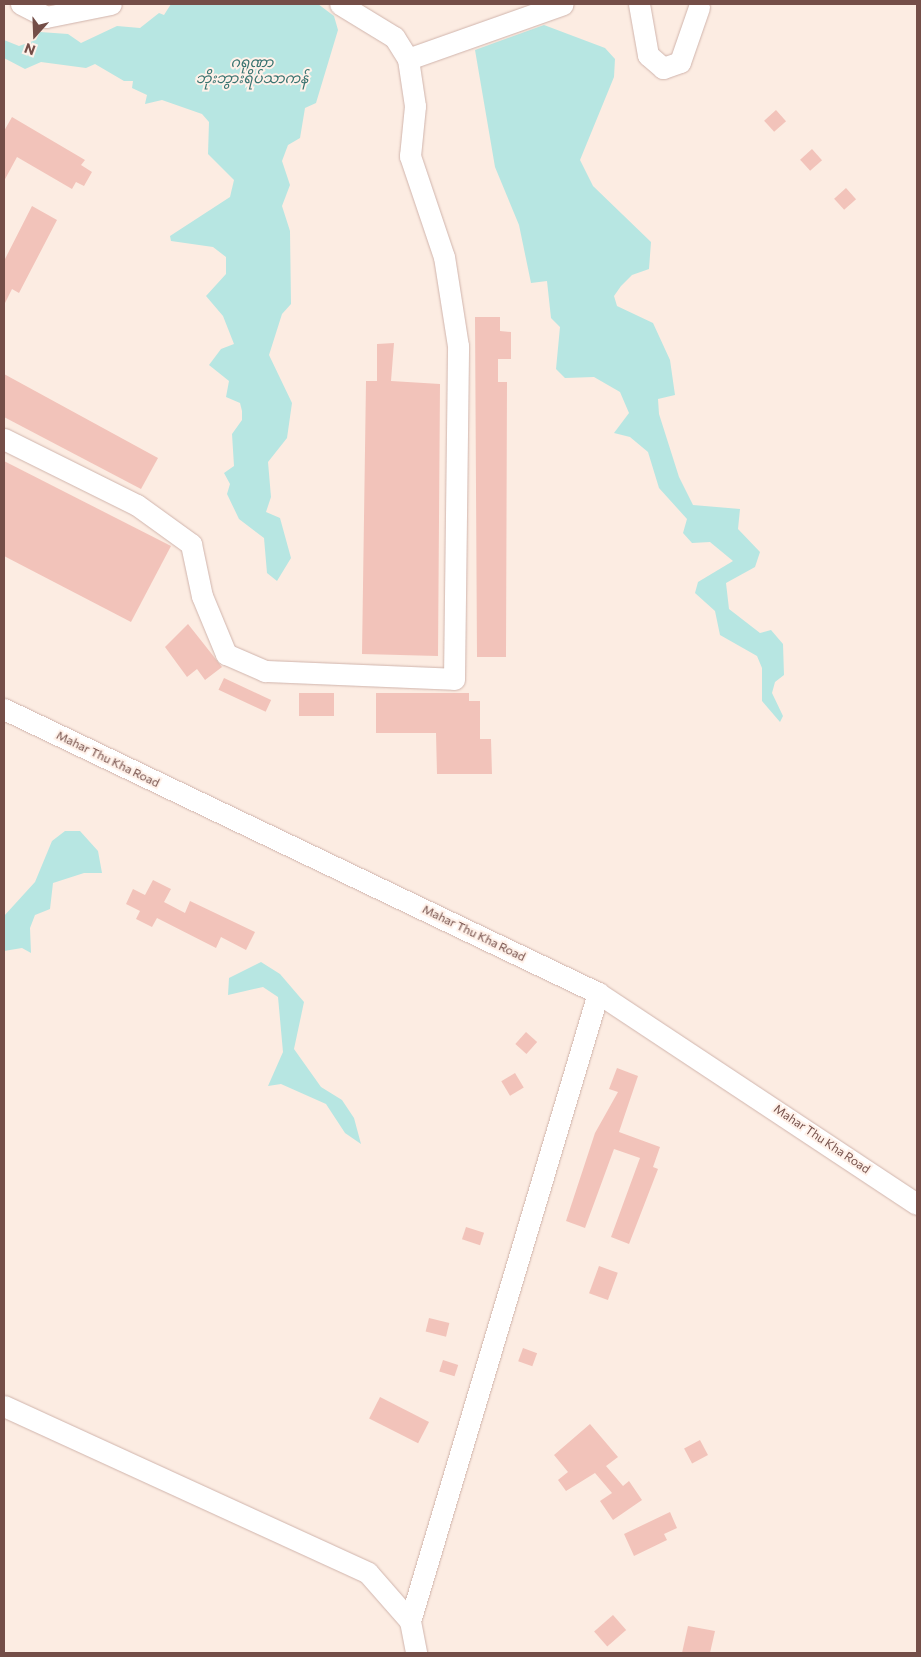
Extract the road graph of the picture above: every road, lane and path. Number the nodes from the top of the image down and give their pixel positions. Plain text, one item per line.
1 (21, 4) edge
2 (111, 4) edge
3 (340, 4) edge
4 (563, 4) edge
5 (639, 4) edge
6 (699, 7) dead end
7 (408, 59) junction
8 (4, 439) edge
9 (4, 708) edge
10 (598, 993) junction
11 (917, 1204) edge
12 (4, 1406) edge
13 (410, 1621) junction
14 (416, 1653) edge

1 - 2 street
3 - 7 street
4 - 7 street
5 - 6 street
7 - 8 street
9 - 10 street, Mahar Thu Kha Road
10 - 11 street, Mahar Thu Kha Road
10 - 13 street
12 - 13 street
13 - 14 street

